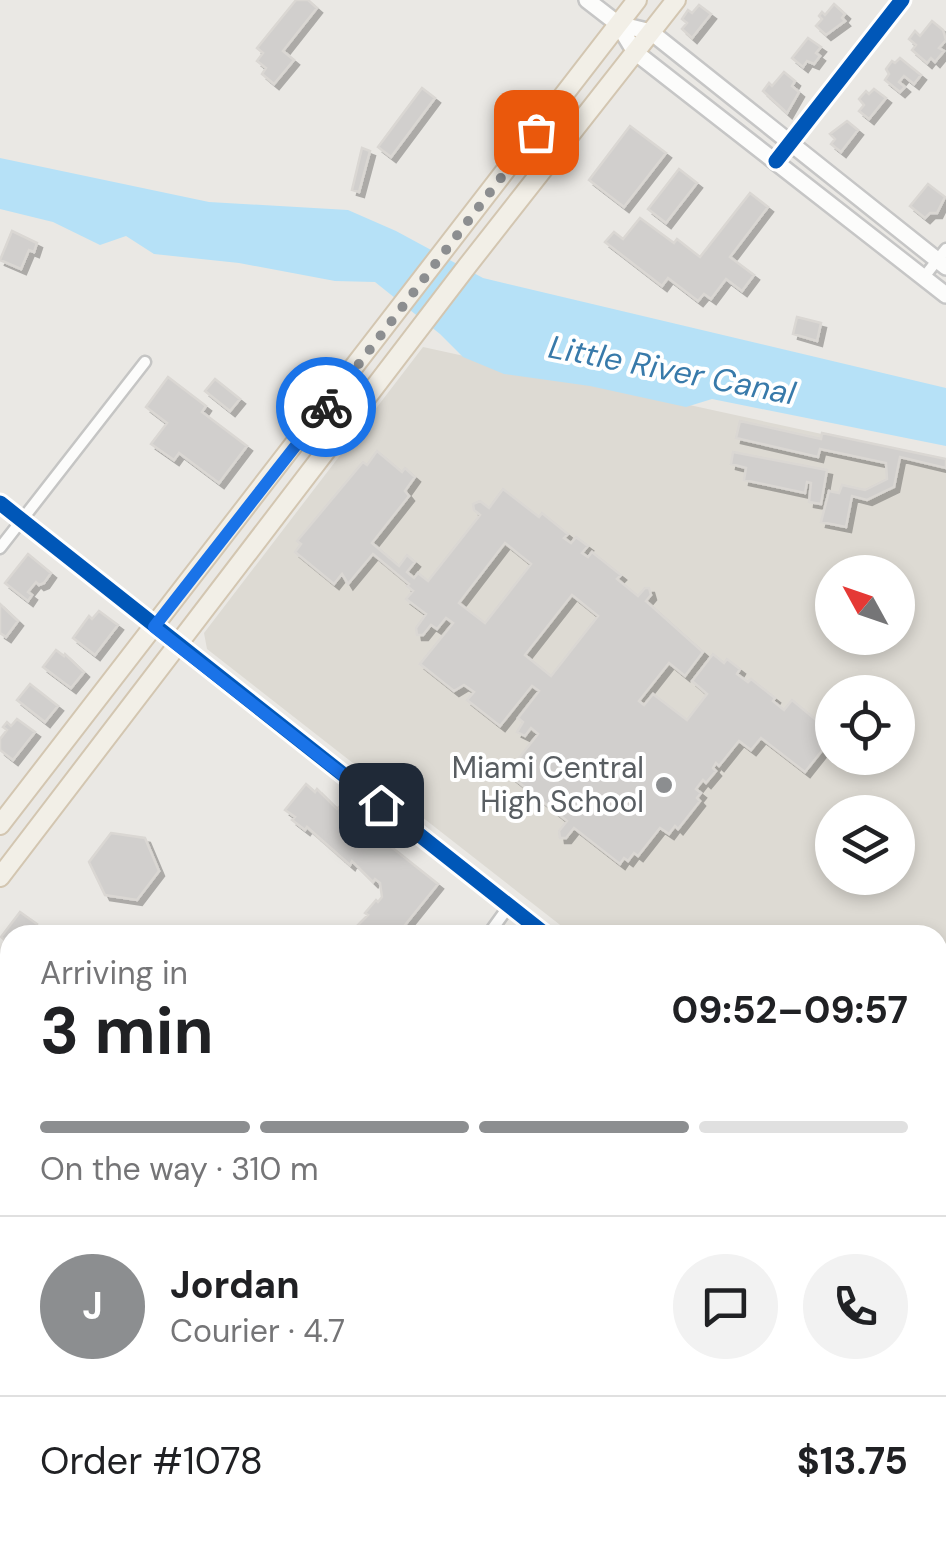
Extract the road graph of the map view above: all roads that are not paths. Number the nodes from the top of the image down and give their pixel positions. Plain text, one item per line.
1 (587, 0) edge
2 (636, 0) edge
3 (676, 0) edge
4 (902, 0) edge
5 (618, 24) junction
6 (651, 32) junction
7 (635, 52) junction
8 (790, 143) junction
9 (776, 161) junction
10 (846, 187) junction
11 (831, 205) junction
12 (943, 258) edge
13 (924, 278) junction
14 (946, 295) edge
15 (145, 362) dead end
16 (0, 504) edge
17 (22, 520) junction
18 (0, 548) edge
19 (154, 627) junction
20 (178, 646) junction
21 (87, 712) junction
22 (82, 771) junction
23 (0, 825) edge
24 (0, 877) edge
25 (509, 906) junction
26 (495, 925) edge
27 (533, 925) edge

1 - 5 main road
2 - 5 main road
3 - 6 main road
4 - 8 street
5 - 6 main road
5 - 7 main road
5 - 19 main road
6 - 7 main road
6 - 8 main road
7 - 9 main road
7 - 20 main road
8 - 9 street
8 - 10 main road
9 - 11 main road
10 - 11 main road
10 - 12 main road
11 - 13 main road
12 - 13 street
13 - 14 main road
15 - 17 street
16 - 17 street
17 - 18 street
17 - 19 street
19 - 20 street
19 - 21 main road
20 - 22 main road
20 - 25 street
21 - 22 main road
21 - 23 main road
22 - 24 main road
25 - 26 street
25 - 27 street

